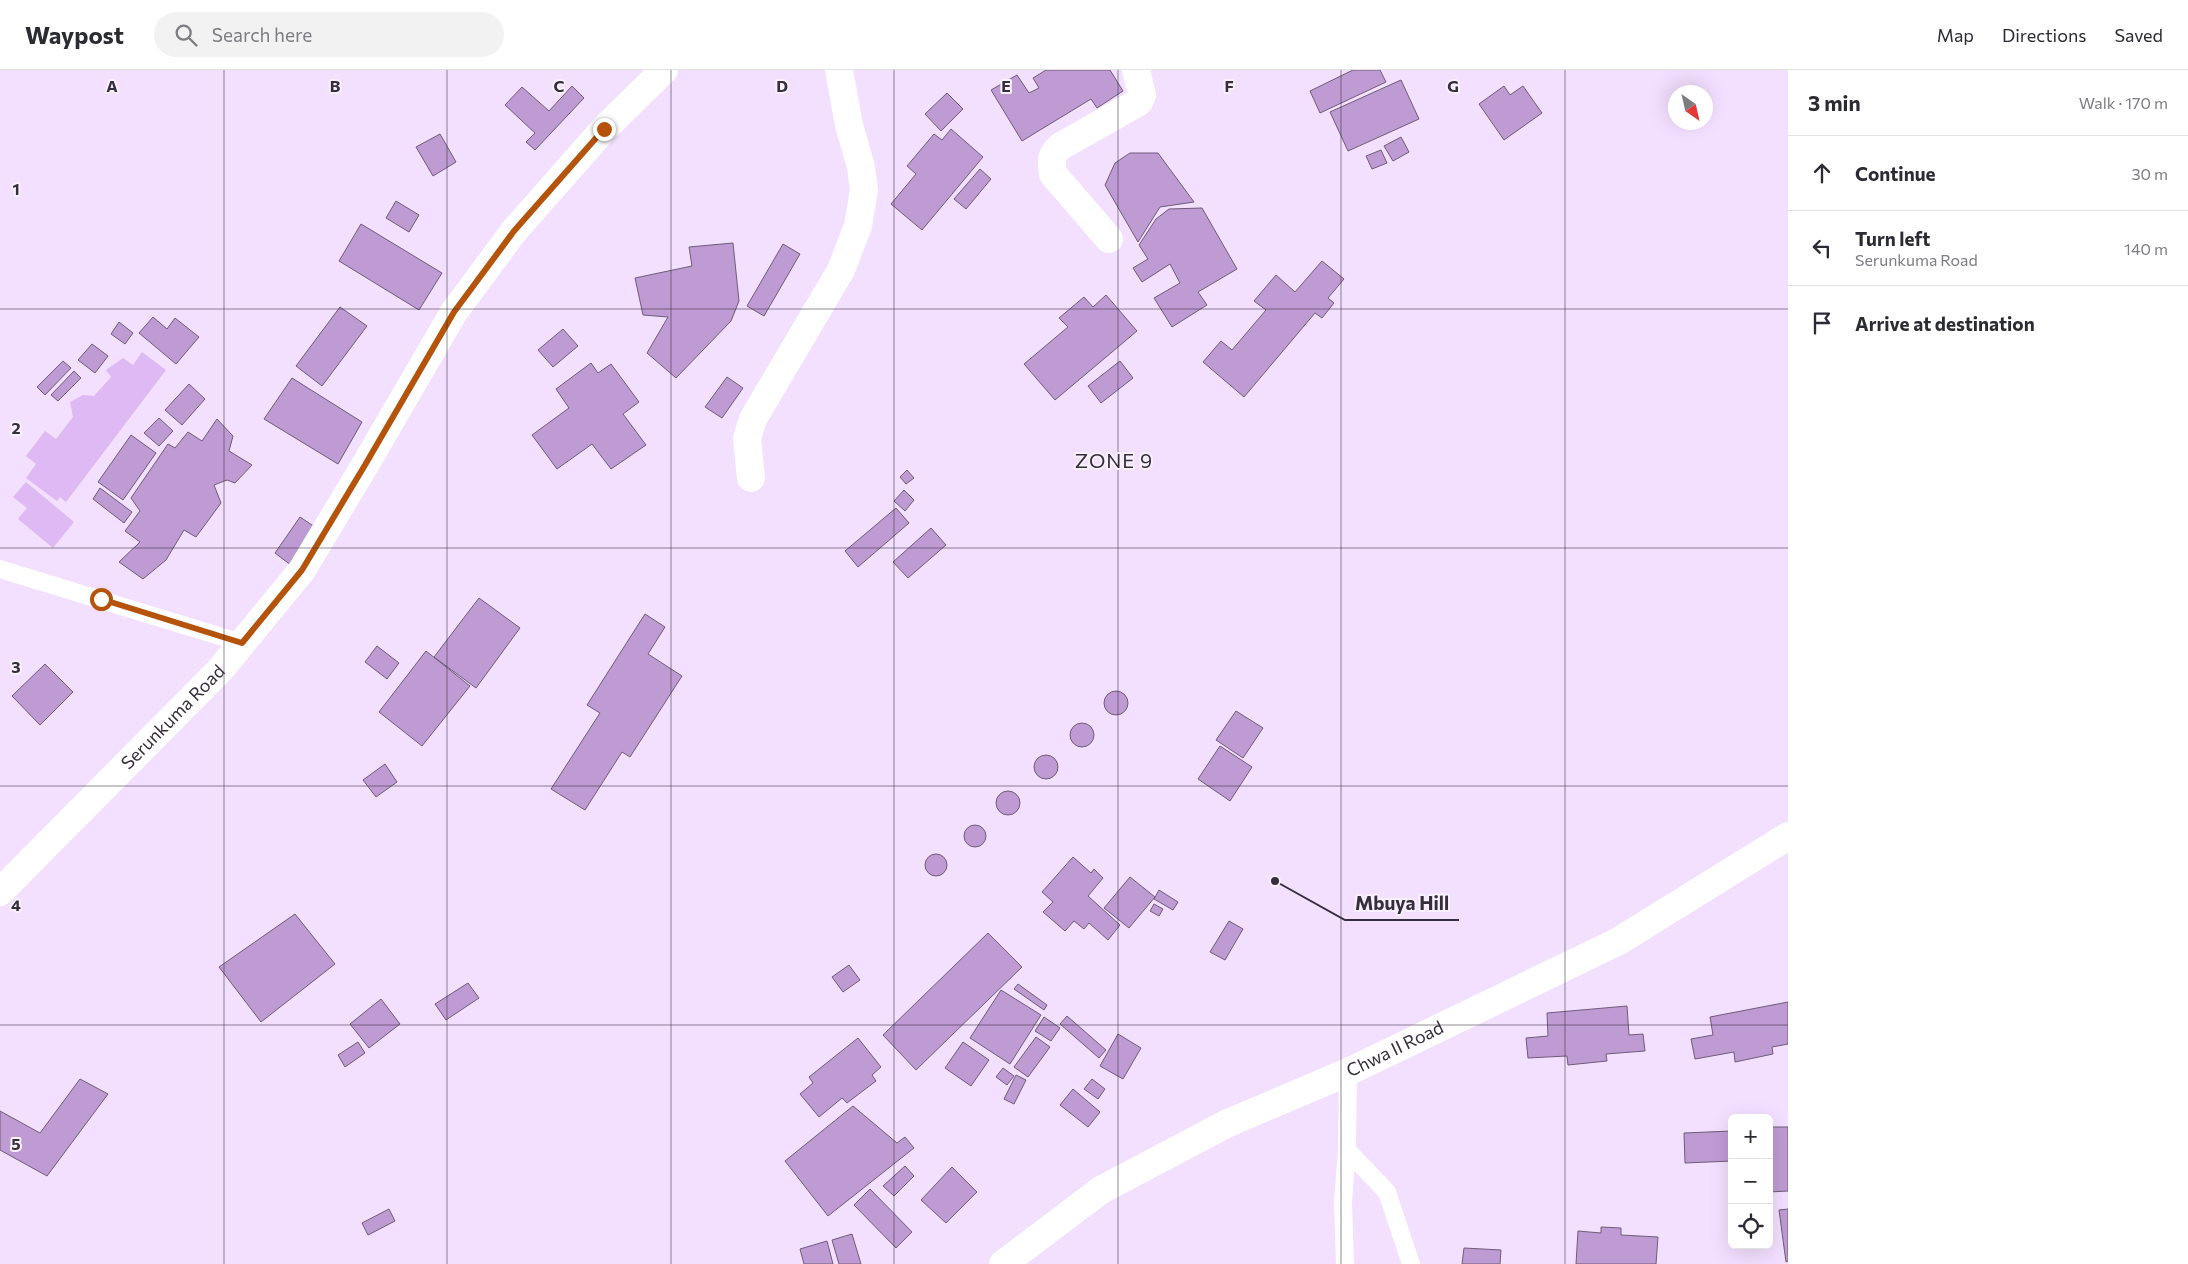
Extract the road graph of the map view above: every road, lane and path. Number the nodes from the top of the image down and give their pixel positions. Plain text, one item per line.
1 (664, 70) edge
2 (839, 70) edge
3 (1136, 70) edge
4 (1109, 239) dead end
5 (751, 478) dead end
6 (0, 569) edge
7 (242, 643) junction
8 (1788, 836) edge
9 (0, 892) edge
10 (1348, 1072) junction
11 (1348, 1150) junction
12 (1004, 1264) edge
13 (1346, 1264) edge
14 (1411, 1264) edge

1 - 7 street, Serunkuma Road
2 - 5 street
3 - 4 street
6 - 7 lane
7 - 9 street, Serunkuma Road
8 - 10 street, Chwa II Road
10 - 11 lane
10 - 12 street, Chwa II Road
11 - 13 lane
11 - 14 lane

